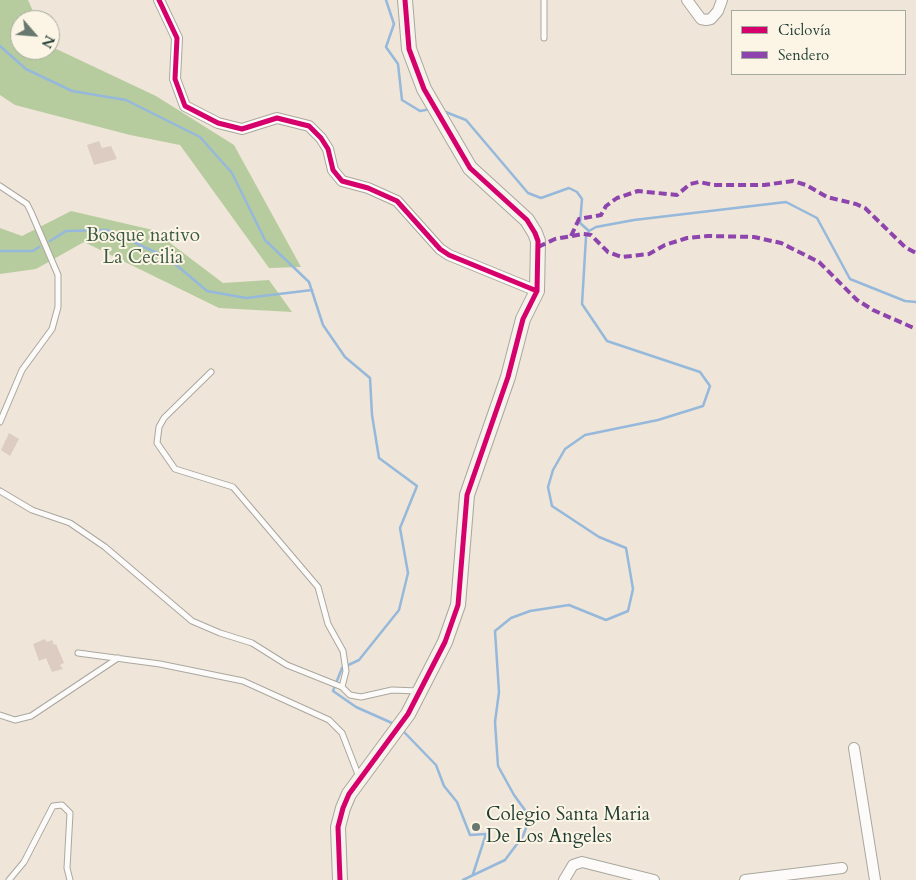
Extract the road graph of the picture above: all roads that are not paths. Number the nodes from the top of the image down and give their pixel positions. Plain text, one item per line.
1 (159, 0) edge
2 (405, 0) edge
3 (544, 0) edge
4 (688, 0) edge
5 (722, 0) edge
6 (544, 38) dead end
7 (0, 186) edge
8 (537, 291) junction
9 (211, 372) dead end
10 (0, 422) edge
11 (0, 491) edge
12 (78, 653) dead end
13 (118, 658) junction
14 (342, 687) junction
15 (421, 691) junction
16 (0, 715) edge
17 (854, 748) dead end
18 (360, 779) junction
19 (842, 868) dead end
20 (9, 880) edge
21 (70, 880) edge
22 (340, 880) edge
23 (564, 880) edge
24 (654, 880) edge
25 (745, 880) edge
26 (875, 880) edge

1 - 8 street
2 - 8 street
3 - 6 lane
4 - 5 street
7 - 10 lane
8 - 15 street
9 - 14 lane
11 - 14 lane
12 - 13 lane
13 - 16 lane
13 - 18 lane
14 - 15 lane
15 - 18 street
17 - 26 street
18 - 22 street
19 - 25 street
20 - 21 lane
23 - 24 street

